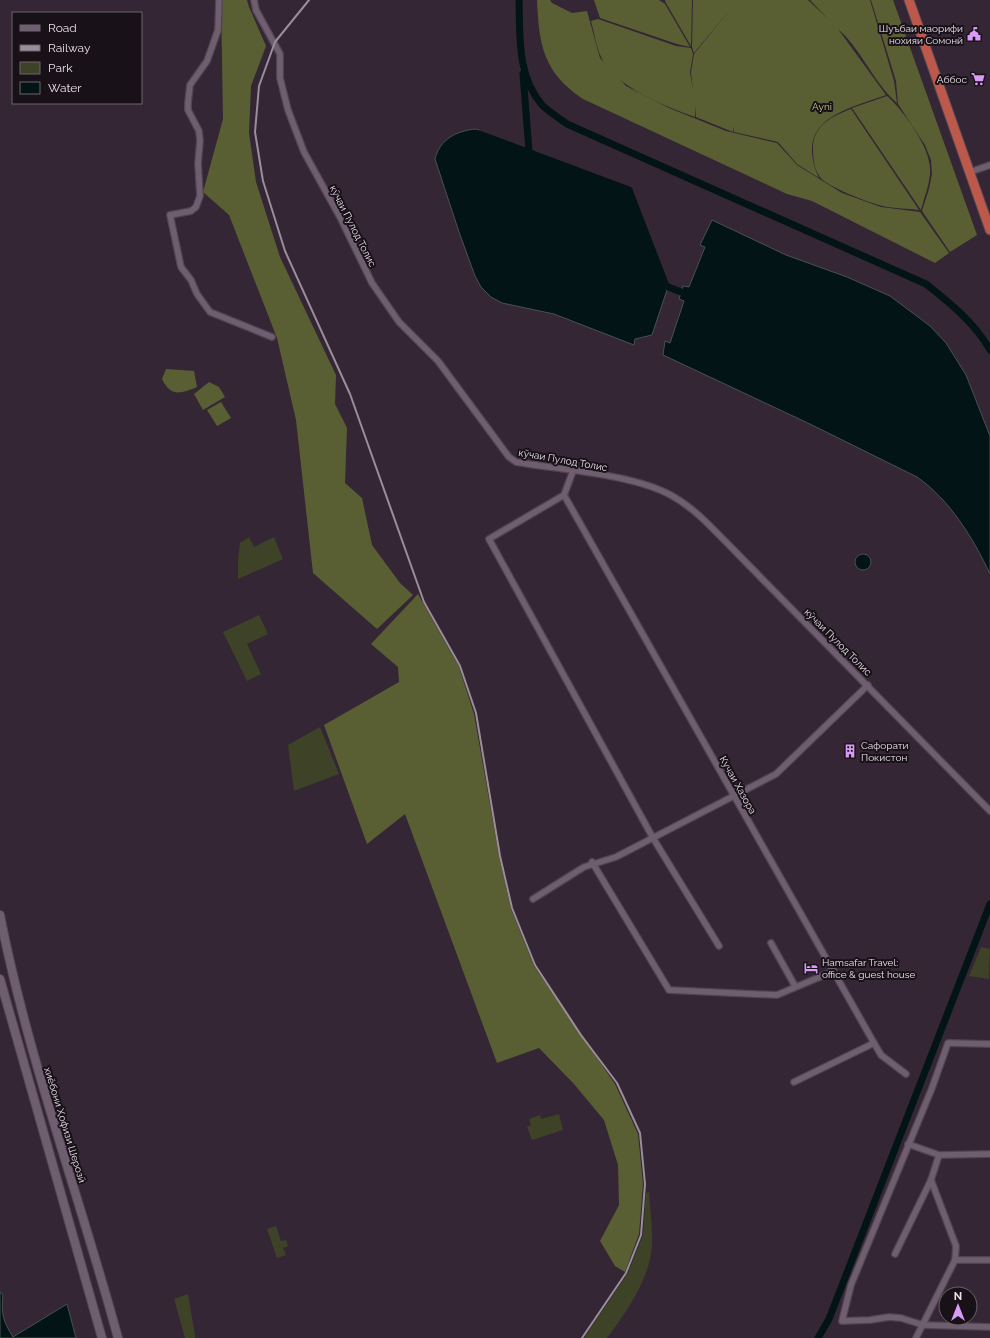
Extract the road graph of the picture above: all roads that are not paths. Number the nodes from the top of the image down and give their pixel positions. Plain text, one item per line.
1 (219, 0) edge
2 (254, 0) edge
3 (909, 0) edge
4 (990, 165) edge
5 (970, 172) junction
6 (990, 230) edge
7 (272, 337) dead end
8 (572, 471) junction
9 (564, 495) junction
10 (868, 685) junction
11 (733, 796) junction
12 (990, 811) edge
13 (653, 838) junction
14 (592, 862) junction
15 (533, 899) dead end
16 (0, 915) edge
17 (771, 943) dead end
18 (720, 946) dead end
19 (834, 971) junction
20 (0, 979) edge
21 (795, 986) junction
22 (874, 1043) junction
23 (990, 1044) edge
24 (906, 1074) dead end
25 (794, 1082) dead end
26 (908, 1144) junction
27 (990, 1154) edge
28 (939, 1155) junction
29 (931, 1180) junction
30 (895, 1254) dead end
31 (955, 1260) junction
32 (990, 1260) edge
33 (923, 1325) junction
34 (990, 1327) edge
35 (102, 1338) edge
36 (118, 1338) edge
37 (916, 1338) edge

1 - 7 street
2 - 8 street, кӯчаи Пулод Толис
3 - 5 highway
4 - 5 street
5 - 6 highway
8 - 9 street
8 - 10 street, кӯчаи Пулод Толис
9 - 11 street, Кучаи Хазора
9 - 13 street
10 - 11 street
10 - 12 street, кӯчаи Пулод Толис
11 - 13 street
11 - 19 street, Кучаи Хазора
13 - 14 street
13 - 18 street
14 - 15 street
14 - 21 street
16 - 36 main road, хиёбони Ҳофизи Шерозӣ
17 - 21 street
19 - 21 street
19 - 22 street, Кучаи Хазора
20 - 35 main road
22 - 24 street, Кучаи Хазора
22 - 25 street
23 - 26 street
26 - 28 street
26 - 33 street
27 - 28 street
28 - 29 street
29 - 30 street
29 - 31 street
31 - 32 street
31 - 33 street
33 - 34 street
33 - 37 street

